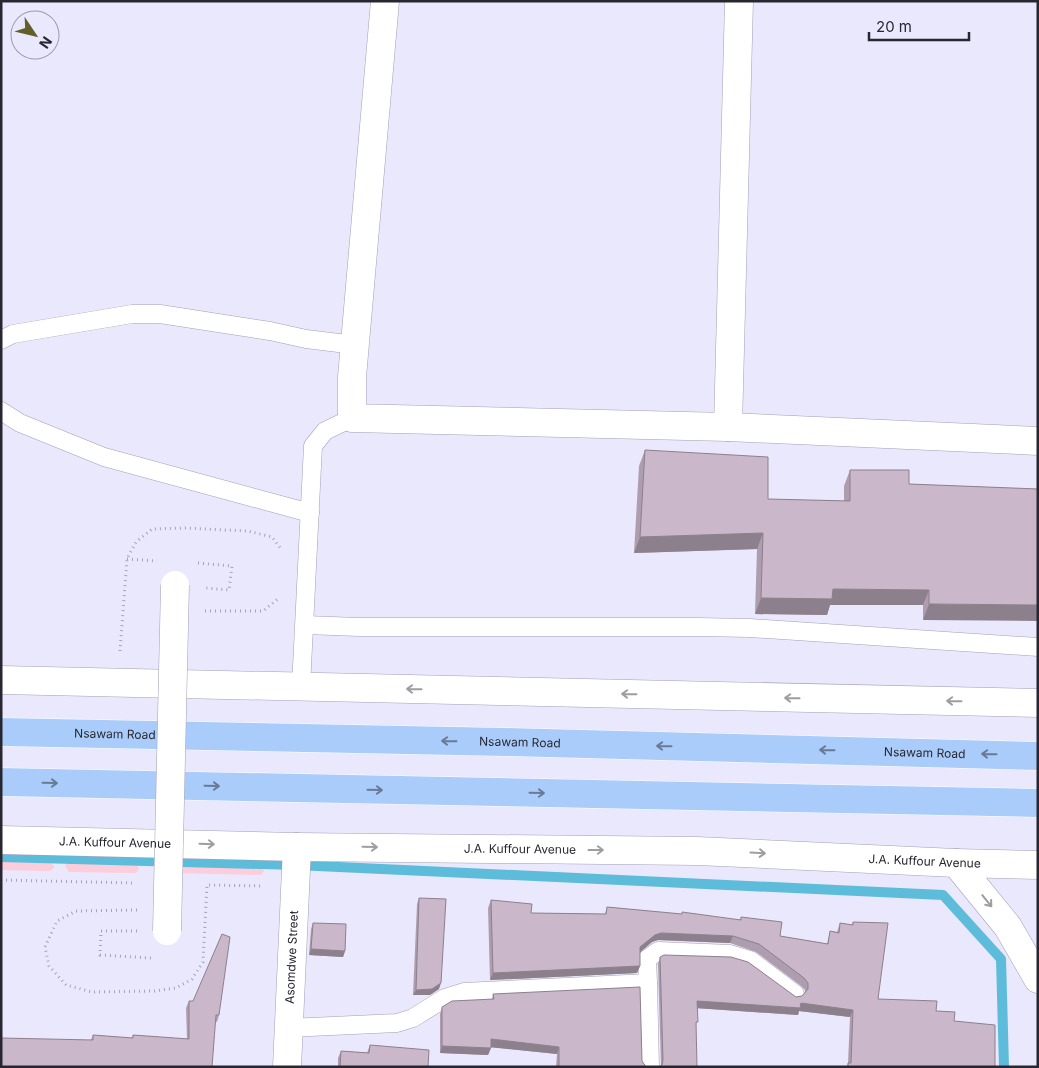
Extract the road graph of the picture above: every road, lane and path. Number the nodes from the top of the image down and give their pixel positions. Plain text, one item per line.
1 (386, 1) edge
2 (738, 1) edge
3 (1, 340) edge
4 (355, 345) junction
5 (1, 411) edge
6 (352, 418) junction
7 (728, 427) junction
8 (1038, 441) edge
9 (310, 513) junction
10 (127, 560) dead end
11 (157, 561) dead end
12 (195, 563) dead end
13 (175, 585) joint
14 (305, 625) junction
15 (1038, 647) edge
16 (1, 680) edge
17 (301, 687) junction
18 (1038, 703) edge
19 (1, 732) edge
20 (1038, 756) edge
21 (1, 782) edge
22 (1038, 803) edge
23 (1, 840) edge
24 (297, 846) junction
25 (956, 863) junction
26 (1038, 865) edge
27 (1, 880) edge
28 (138, 883) dead end
29 (167, 931) joint
30 (147, 958) dead end
31 (1038, 979) edge
32 (648, 983) junction
33 (795, 994) edge
34 (288, 1028) junction
35 (287, 1067) edge
36 (650, 1067) edge

1 - 4 street
2 - 7 street
3 - 4 lane
4 - 6 street
5 - 9 lane
6 - 7 street
6 - 9 lane
7 - 8 street
9 - 14 lane
10 - 11 path
12 - 13 path
13 - 29 street, bridge
14 - 15 lane
14 - 17 lane
16 - 17 street
18 -> 17 street
20 -> 19 highway, Nsawam Road
21 -> 22 highway
23 -> 24 street, J.A. Kuffour Avenue
24 -> 25 street, J.A. Kuffour Avenue
24 - 34 street, Asomdwe Street
25 - 26 street, J.A. Kuffour Avenue
25 -> 31 street
27 - 28 path
29 - 30 path
32 - 33 lane
32 - 34 lane
32 - 36 lane
34 - 35 street, Asomdwe Street

